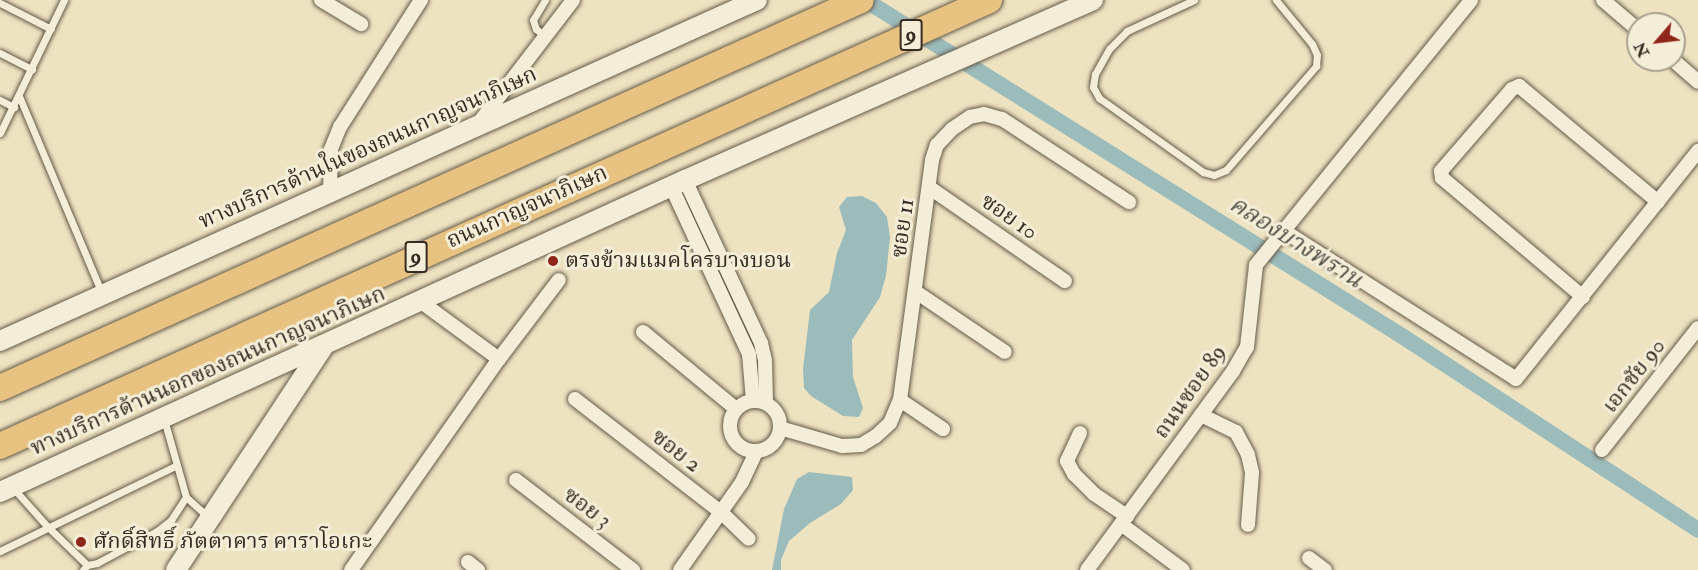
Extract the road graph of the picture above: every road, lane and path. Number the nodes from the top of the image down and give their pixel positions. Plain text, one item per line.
1 (64, 0) edge
2 (321, 0) edge
3 (421, 0) edge
4 (546, 0) edge
5 (573, 0) edge
6 (757, 0) edge
7 (861, 0) edge
8 (989, 0) edge
9 (1093, 0) edge
10 (1194, 0) edge
11 (1276, 0) edge
12 (1471, 0) edge
13 (1603, 0) edge
14 (0, 3) edge
15 (1626, 20) edge
16 (361, 24) dead end
17 (51, 29) junction
18 (546, 38) junction
19 (0, 53) edge
20 (32, 69) junction
21 (1686, 71) edge
22 (1698, 82) edge
23 (19, 96) junction
24 (0, 99) edge
25 (14, 107) junction
26 (478, 123) junction
27 (0, 133) edge
28 (1698, 151) edge
29 (678, 183) junction
30 (930, 188) junction
31 (330, 193) junction
32 (1129, 202) dead end
33 (1658, 202) junction
34 (1282, 232) junction
35 (559, 280) dead end
36 (1065, 281) dead end
37 (916, 292) junction
38 (103, 294) junction
39 (1583, 297) junction
40 (421, 302) junction
41 (1698, 328) edge
42 (643, 332) dead end
43 (0, 341) edge
44 (324, 346) junction
45 (1005, 352) dead end
46 (499, 359) junction
47 (0, 388) edge
48 (575, 399) dead end
49 (900, 400) junction
50 (759, 402) junction
51 (736, 409) junction
52 (1201, 415) junction
53 (164, 418) junction
54 (780, 428) junction
55 (943, 429) dead end
56 (1080, 434) dead end
57 (0, 446) edge
58 (1602, 450) dead end
59 (756, 452) junction
60 (176, 466) junction
61 (516, 480) dead end
62 (6, 489) edge
63 (186, 497) junction
64 (722, 513) junction
65 (210, 518) junction
66 (1124, 520) junction
67 (1248, 525) dead end
68 (46, 526) junction
69 (749, 539) dead end
70 (0, 551) edge
71 (1310, 558) dead end
72 (85, 567) edge
73 (176, 570) edge
74 (351, 570) edge
75 (633, 570) edge
76 (680, 570) edge
77 (1087, 570) edge
78 (1183, 570) edge
79 (1325, 570) edge

1 - 17 lane
2 - 16 street
3 - 31 street
4 - 18 lane
5 - 18 street
6 - 26 main road, ทางบริการด้านในของถนนกาญจนาภิเษก
7 - 47 highway, 9
8 - 57 highway, ถนนกาญจนาภิเษก / 9
9 - 29 main road, ทางบริการด้านนอกของถนนกาญจนาภิเษก
10 - 11 lane
12 - 34 street, ถนนซอย 89
13 - 15 street
14 - 17 lane
17 - 20 lane
18 - 26 street
19 - 20 lane
20 - 23 lane
21 - 22 street
23 - 25 lane
23 - 38 lane
24 - 25 lane
25 - 27 lane
26 - 31 main road, ทางบริการด้านในของถนนกาญจนาภิเษก
28 - 33 street
29 - 40 main road, ทางบริการด้านนอกของถนนกาญจนาภิเษก
29 - 50 street
30 - 32 street, ซอย 11
30 - 36 street, ซอย 10
30 - 37 street, ซอย 11
31 - 38 main road, ทางบริการด้านในของถนนกาญจนาภิเษก
33 - 39 street
33 - 39 street
34 - 39 street
34 - 52 street, ถนนซอย 89
35 - 46 street
37 - 45 street
37 - 49 street, ซอย 11
38 - 43 main road, ทางบริการด้านในของถนนกาญจนาภิเษก
40 - 44 main road, ทางบริการด้านนอกของถนนกาญจนาภิเษก
40 - 46 street
41 - 58 street, เอกชัย 90
42 - 51 street
44 - 53 main road, ทางบริการด้านนอกของถนนกาญจนาภิเษก
44 - 65 main road
46 - 74 street
48 - 64 street, ซอย 2
49 - 54 street, ซอย 11
49 - 55 street
50 - 51 street
50 - 54 street
51 - 59 street
52 - 66 street, ถนนซอย 89
52 - 67 street
53 - 60 lane
53 - 62 main road, ทางบริการด้านนอกของถนนกาญจนาภิเษก
54 - 59 street
56 - 66 street
59 - 64 street
60 - 63 lane
60 - 68 lane
61 - 75 street, ซอย 3
62 - 68 lane
63 - 65 lane
63 - 72 lane
64 - 69 street, ซอย 2
64 - 76 street
65 - 73 main road
66 - 77 street, ถนนซอย 89
66 - 78 street
68 - 70 lane
68 - 72 lane
71 - 79 street

